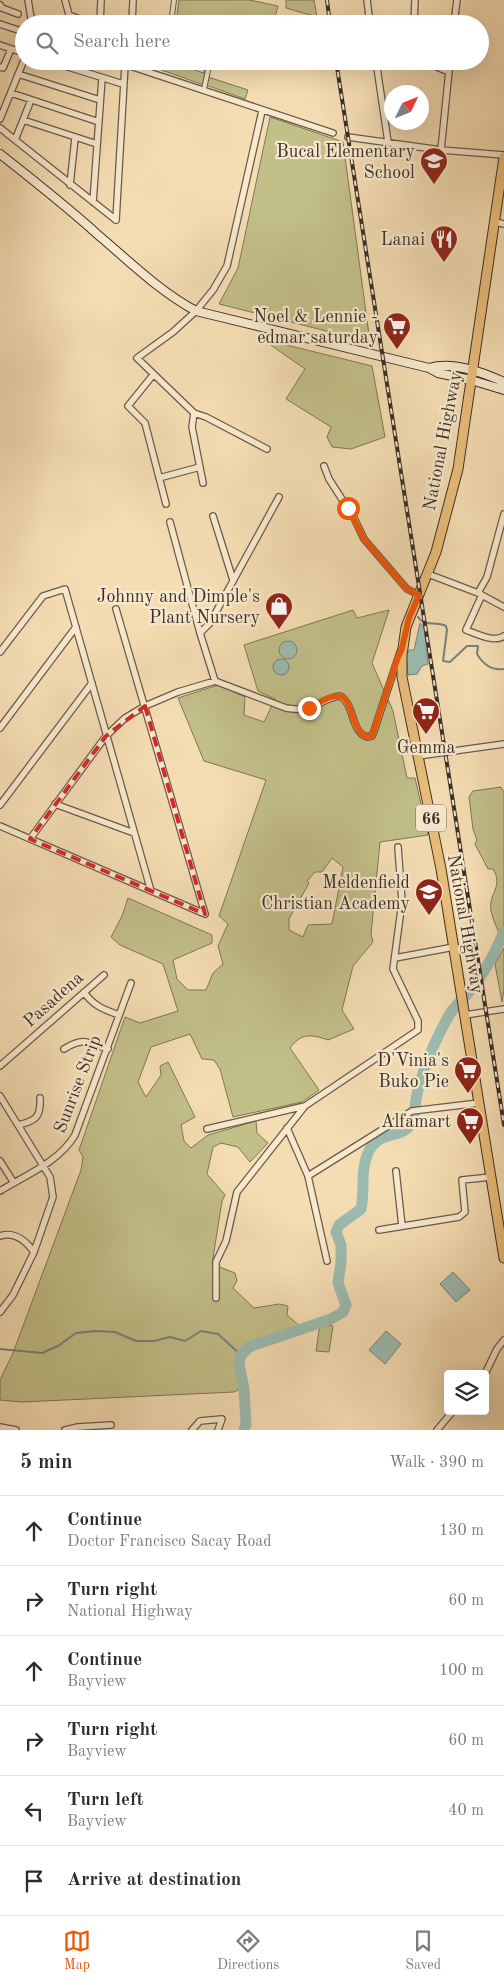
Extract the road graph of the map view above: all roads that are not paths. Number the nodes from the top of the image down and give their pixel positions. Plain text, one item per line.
1 (28, 0) edge
2 (65, 0) edge
3 (101, 0) edge
4 (133, 0) edge
5 (174, 0) edge
6 (367, 0) edge
7 (415, 0) edge
8 (457, 0) edge
9 (0, 5) edge
10 (18, 14) dead end
11 (30, 15) edge
12 (69, 15) edge
13 (100, 15) edge
14 (132, 15) edge
15 (172, 15) edge
16 (369, 15) edge
17 (414, 15) edge
18 (455, 15) edge
19 (0, 24) edge
20 (15, 29) edge
21 (0, 45) edge
22 (11, 49) junction
23 (15, 50) edge
24 (0, 67) edge
25 (20, 70) edge
26 (77, 70) edge
27 (124, 70) edge
28 (143, 70) edge
29 (208, 70) edge
30 (377, 70) edge
31 (444, 70) edge
32 (449, 72) joint
33 (18, 74) junction
34 (102, 78) junction
35 (123, 84) junction
36 (204, 89) junction
37 (11, 92) junction
38 (31, 100) junction
39 (100, 100) junction
40 (262, 110) junction
41 (0, 120) edge
42 (23, 120) junction
43 (99, 122) junction
44 (0, 128) edge
45 (333, 133) dead end
46 (348, 137) dead end
47 (75, 138) junction
48 (15, 140) junction
49 (388, 142) junction
50 (97, 144) junction
51 (441, 150) junction
52 (0, 154) edge
53 (504, 156) edge
54 (70, 185) junction
55 (501, 201) edge
56 (92, 202) junction
57 (500, 223) edge
58 (196, 310) junction
59 (429, 368) junction
60 (473, 370) junction
61 (153, 375) junction
62 (471, 380) junction
63 (504, 382) edge
64 (504, 390) edge
65 (194, 413) junction
66 (267, 450) dead end
67 (324, 466) dead end
68 (200, 467) junction
69 (159, 478) junction
70 (203, 482) dead end
71 (279, 497) dead end
72 (166, 504) dead end
73 (504, 514) edge
74 (213, 516) dead end
75 (170, 522) dead end
76 (428, 574) junction
77 (233, 580) junction
78 (419, 595) junction
79 (480, 595) junction
80 (504, 607) edge
81 (116, 609) dead end
82 (76, 626) junction
83 (200, 633) junction
84 (504, 636) edge
85 (402, 648) junction
86 (0, 652) edge
87 (215, 681) junction
88 (92, 683) junction
89 (145, 706) junction
90 (0, 728) edge
91 (106, 736) junction
92 (504, 744) edge
93 (418, 756) junction
94 (55, 804) junction
95 (0, 805) edge
96 (0, 826) edge
97 (134, 832) junction
98 (30, 839) junction
99 (398, 847) dead end
100 (151, 891) junction
101 (454, 947) junction
102 (395, 958) junction
103 (104, 975) dead end
104 (131, 983) dead end
105 (84, 992) junction
106 (504, 1009) edge
107 (464, 1011) junction
108 (119, 1015) junction
109 (64, 1049) dead end
110 (108, 1049) junction
111 (0, 1066) edge
112 (0, 1096) edge
113 (40, 1098) dead end
114 (479, 1103) junction
115 (305, 1106) junction
116 (18, 1125) junction
117 (287, 1128) junction
118 (207, 1129) dead end
119 (0, 1160) edge
120 (43, 1165) junction
121 (396, 1171) dead end
122 (308, 1176) junction
123 (491, 1178) junction
124 (14, 1183) junction
125 (0, 1191) edge
126 (402, 1226) junction
127 (379, 1230) dead end
128 (0, 1236) edge
129 (34, 1252) junction
130 (504, 1258) edge
131 (327, 1261) dead end
132 (216, 1298) dead end
133 (0, 1312) edge
134 (504, 1340) edge
135 (487, 1370) edge
136 (450, 1415) edge
137 (111, 1426) dead end
138 (0, 1427) edge
139 (16, 1430) edge
140 (65, 1430) edge
141 (192, 1430) edge
142 (218, 1430) edge
143 (437, 1430) edge

1 - 11 street
2 - 12 street
3 - 13 street
4 - 14 street
5 - 15 street
6 - 16 street
7 - 17 street
8 - 18 street
9 - 10 street
19 - 20 street
21 - 22 street
22 - 23 street
22 - 24 street
25 - 33 street
26 - 34 street
27 - 35 street
28 - 36 street
29 - 36 street
30 - 49 street
31 - 32 street
32 - 51 street
33 - 37 street
33 - 39 street
34 - 35 street
34 - 39 street
35 - 56 street
36 - 40 street
37 - 38 street
37 - 41 street
38 - 42 street
38 - 43 street
39 - 43 street
40 - 45 street
40 - 58 street
42 - 47 street
42 - 48 street
43 - 50 street
44 - 48 street
46 - 49 street
47 - 50 street
47 - 54 street
48 - 54 street
49 - 51 street
50 - 56 street
51 - 53 street
52 - 58 main road
53 - 55 main road, National Highway / 66
54 - 56 street
55 - 57 main road, National Highway / 66
57 - 60 main road, National Highway / 66
58 - 59 main road
58 - 61 street
59 - 60 main road
59 - 62 main road
60 - 62 main road, National Highway / 66
60 - 63 main road
61 - 65 street
61 - 69 street
62 - 64 main road
62 - 76 main road, National Highway / 66
65 - 66 street
65 - 68 street
67 - 78 street
68 - 69 street
68 - 70 street
69 - 72 street
71 - 77 street
73 - 79 street
74 - 77 street
75 - 83 street
76 - 78 main road, National Highway / 66
76 - 79 street
77 - 83 street
78 - 85 main road, National Highway / 66
79 - 80 street
79 - 84 street
81 - 89 street
82 - 86 street
82 - 88 street
82 - 90 street
83 - 87 street
85 - 87 street
85 - 93 main road, National Highway / 66
87 - 89 street
88 - 91 street
88 - 95 street
89 - 91 street
89 - 100 street
91 - 94 street
91 - 97 street
92 - 93 street
93 - 101 main road, National Highway / 66
94 - 97 street
94 - 98 street
96 - 98 street
97 - 100 street
98 - 100 street
99 - 102 street
101 - 102 street
101 - 107 main road, National Highway / 66
102 - 115 street
103 - 105 street, Pasadena
104 - 108 street, Sunrise Strip
105 - 108 street
105 - 111 street, Pasadena
106 - 107 street
107 - 114 main road, National Highway / 66
108 - 110 street, Sunrise Strip
109 - 110 street
110 - 120 street, Sunrise Strip
112 - 116 street
113 - 116 street
114 - 122 street
114 - 123 main road, National Highway / 66
115 - 117 street
115 - 118 street
116 - 120 street
117 - 122 street
117 - 132 street
119 - 124 street
120 - 124 street, Sunrise Strip
120 - 129 street
121 - 126 street
122 - 131 street
123 - 126 street
123 - 130 main road, National Highway / 66
124 - 125 street, Sunrise Strip
126 - 127 street
128 - 129 street
129 - 133 street
134 - 135 street
136 - 143 street
137 - 140 street
138 - 139 street
141 - 142 street

